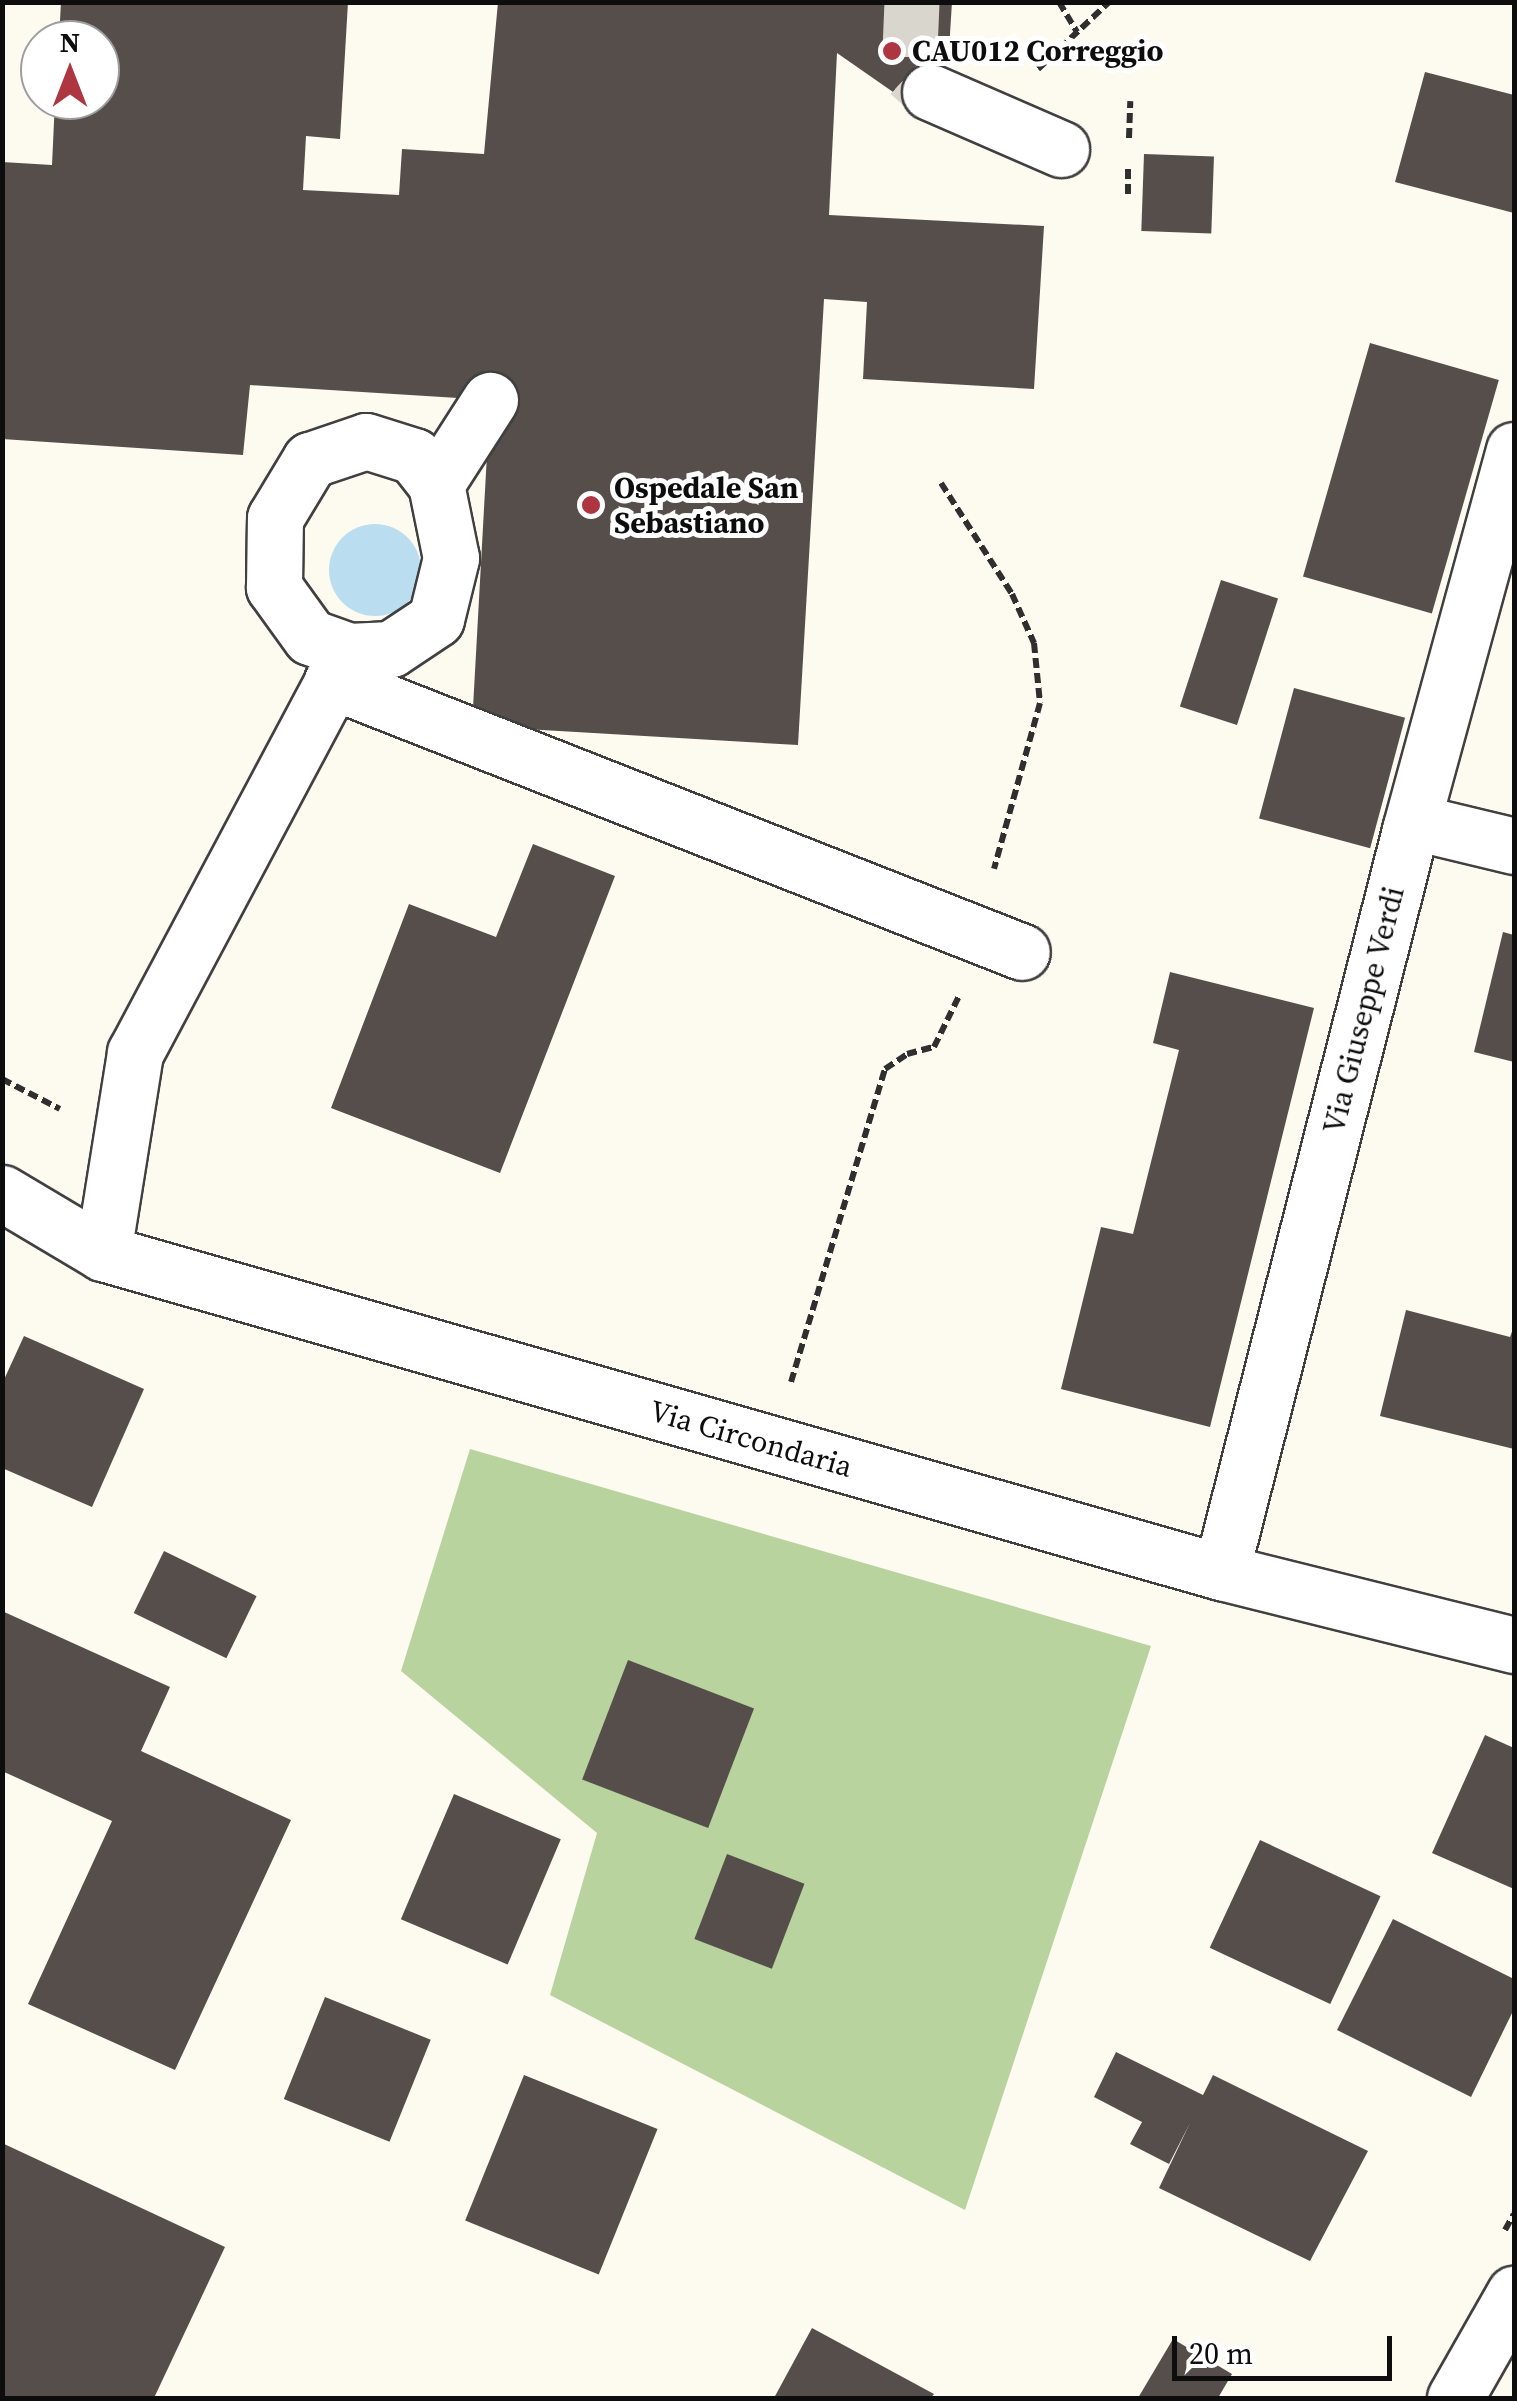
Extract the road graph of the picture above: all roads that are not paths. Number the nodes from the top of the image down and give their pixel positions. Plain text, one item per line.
1 (930, 92) tunnel mouth
2 (1061, 149) dead end
3 (490, 400) dead end
4 (1514, 450) edge
5 (436, 484) junction
6 (341, 666) junction
7 (1434, 827) dead end
8 (1514, 846) edge
9 (1022, 952) dead end
10 (2, 1192) edge
11 (103, 1253) junction
12 (1221, 1572) junction
13 (1514, 1645) edge
14 (1514, 2294) edge
15 (1455, 2398) edge

1 - 2 street
3 - 5 street
4 - 12 street, Via Giuseppe Verdi
5 - 6 street
5 - 6 street
6 - 9 street
6 - 11 street
7 - 8 street
10 - 11 street, Via Circondaria
11 - 12 street, Via Circondaria
12 - 13 street, Via Circondaria
14 - 15 street

